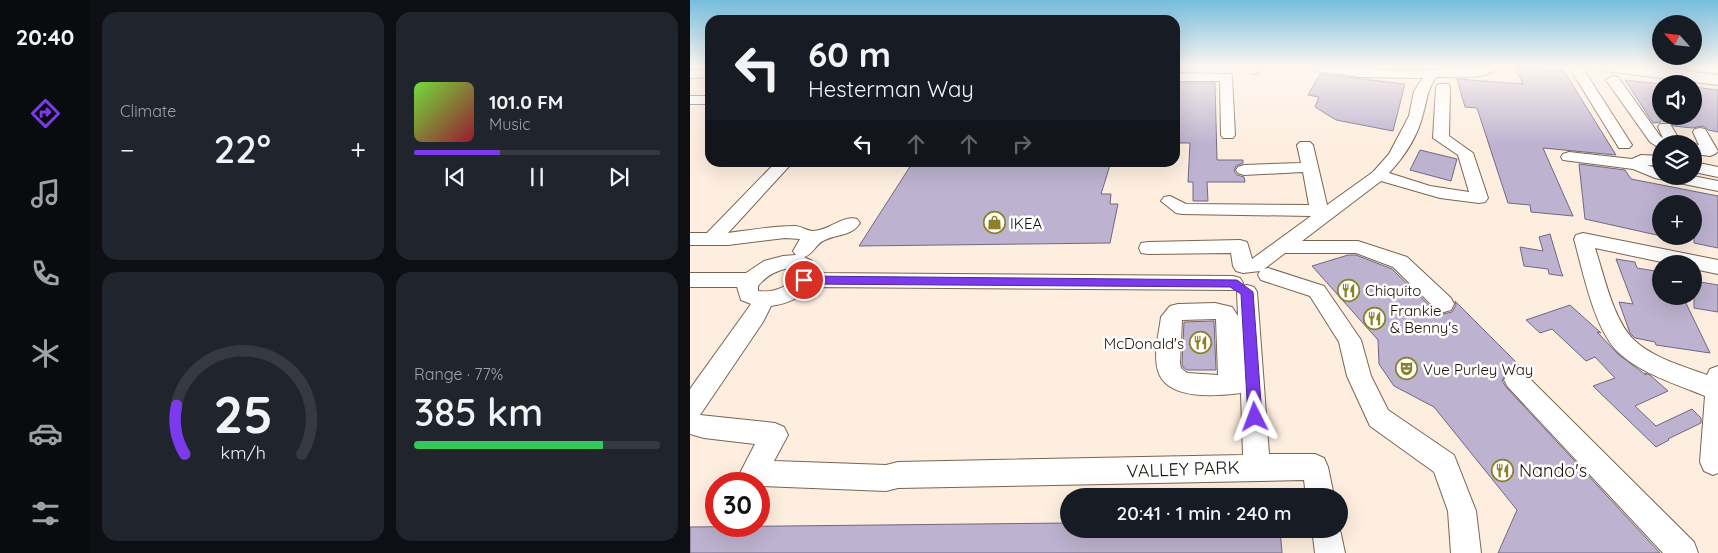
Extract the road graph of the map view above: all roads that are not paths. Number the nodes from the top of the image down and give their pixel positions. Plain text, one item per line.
1 (1227, 93) edge
2 (1421, 93) edge
3 (1443, 93) edge
4 (1591, 93) edge
5 (1624, 93) edge
6 (690, 100) edge
7 (705, 100) edge
8 (1665, 127) dead end
9 (1700, 132) dead end
10 (1228, 135) dead end
11 (1652, 135) edge
12 (1669, 135) edge
13 (1702, 135) edge
14 (1702, 135) edge
15 (1305, 145) dead end
16 (1624, 145) dead end
17 (1702, 150) edge
18 (1569, 157) dead end
19 (1652, 161) edge
20 (1638, 165) junction
21 (1309, 166) junction
22 (780, 167) edge
23 (1702, 169) edge
24 (1244, 170) dead end
25 (1718, 172) edge
26 (1652, 173) edge
27 (1380, 175) junction
28 (1702, 183) edge
29 (1718, 186) edge
30 (1170, 201) dead end
31 (1325, 211) junction
32 (852, 223) dead end
33 (766, 234) junction
34 (690, 239) edge
35 (711, 240) junction
36 (810, 242) junction
37 (1281, 247) junction
38 (1148, 248) dead end
39 (1718, 267) edge
40 (794, 268) junction
41 (1255, 269) junction
42 (690, 280) edge
43 (751, 280) junction
44 (1240, 287) junction
45 (764, 299) junction
46 (1444, 304) dead end
47 (1516, 380) dead end
48 (1717, 382) edge
49 (1242, 383) junction
50 (690, 408) edge
51 (690, 423) edge
52 (1713, 462) dead end
53 (1256, 467) junction
54 (1319, 488) edge
55 (1328, 538) edge
56 (1330, 553) edge
57 (1466, 553) edge
58 (1683, 553) edge

1 - 10 street
2 - 27 street
3 - 27 street
4 - 16 street
5 - 11 street
6 - 7 street
8 - 12 street
9 - 14 street
13 - 17 street
15 - 21 street
18 - 20 street
19 - 20 street
20 - 26 street
21 - 24 street
21 - 31 street
22 - 35 street
23 - 25 street
27 - 31 street
28 - 29 street
30 - 31 street
31 - 37 street
32 - 36 street
33 - 35 street
33 - 36 street
33 - 40 street
34 - 35 street
36 - 40 street
37 - 41 street
37 - 46 street
38 - 41 street
39 - 48 street
40 - 43 street
40 - 44 street
40 - 45 street
41 - 44 street
41 - 44 street
41 - 57 street
42 - 43 street
43 - 45 street
44 - 49 street, VALLEY PARK
45 - 50 street
47 - 58 street
48 - 52 street
49 - 49 street
49 - 53 street, VALLEY PARK
51 - 53 street, VALLEY PARK
53 - 54 street
55 - 56 street

